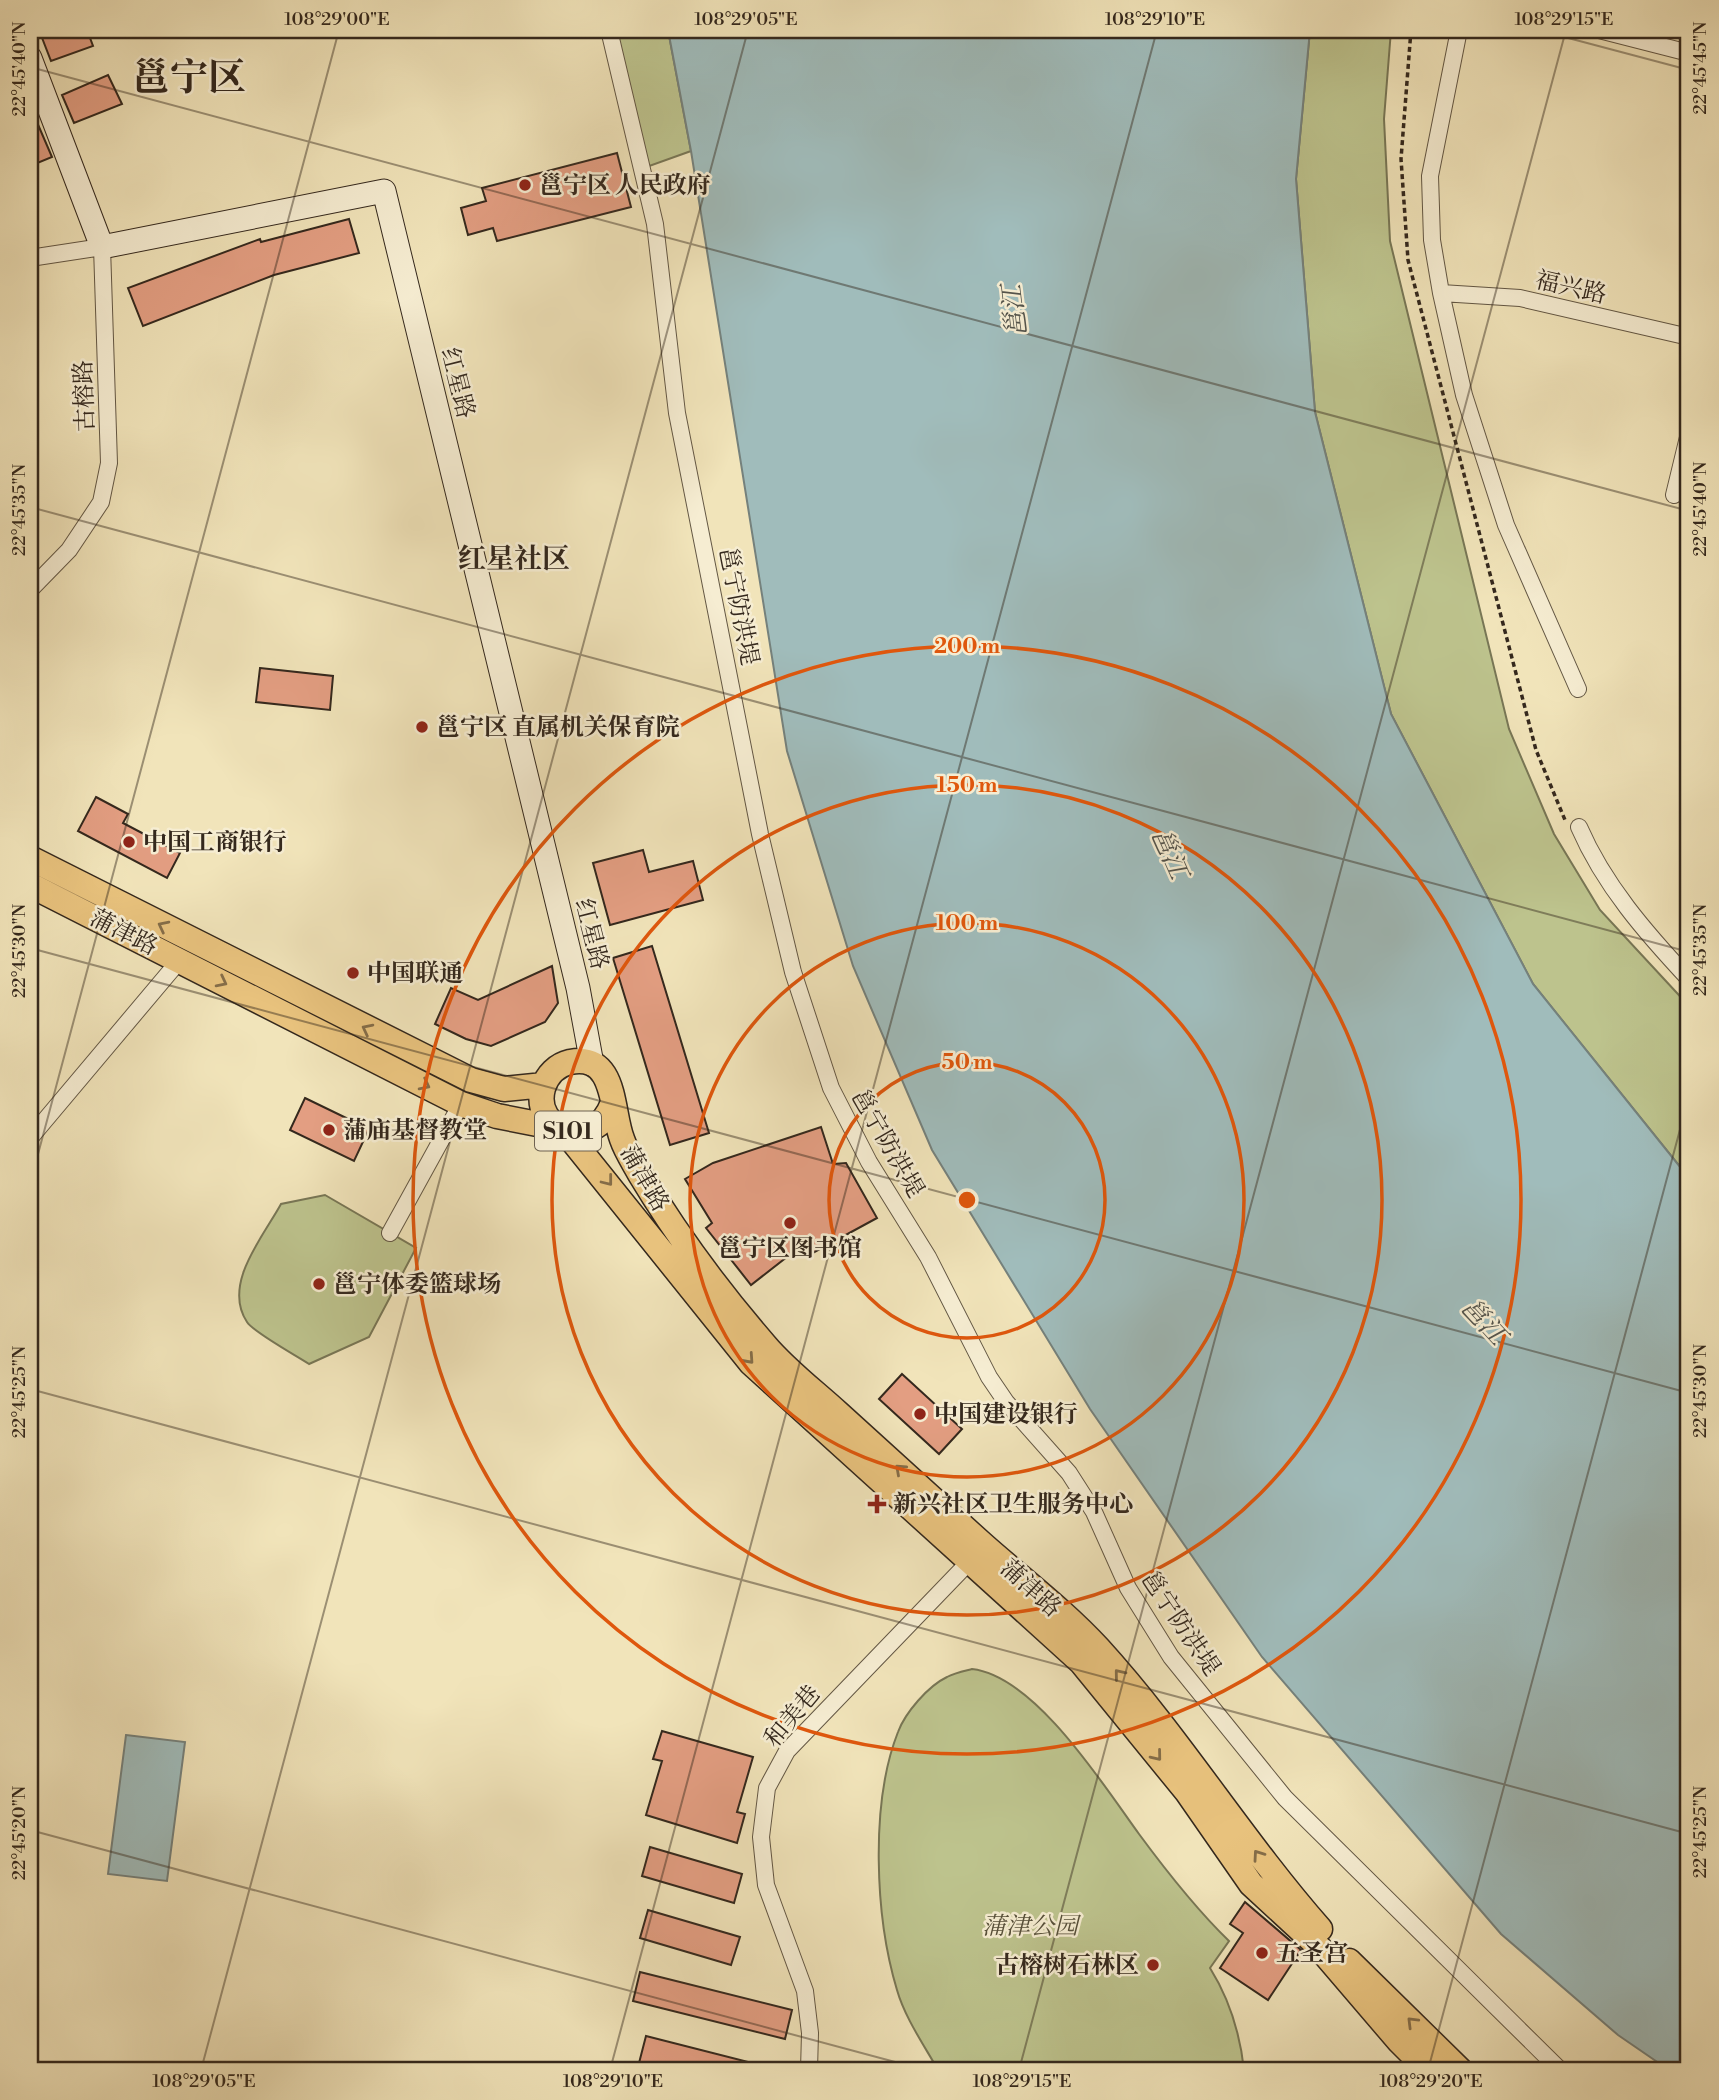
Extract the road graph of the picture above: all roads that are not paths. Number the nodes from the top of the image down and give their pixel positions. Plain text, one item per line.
1 (609, 30) edge
2 (1460, 30) edge
3 (1599, 30) edge
4 (1689, 53) edge
5 (30, 58) edge
6 (102, 247) junction
7 (30, 258) edge
8 (1441, 293) junction
9 (1689, 337) edge
10 (1689, 433) edge
11 (1674, 495) dead end
12 (30, 590) edge
13 (1578, 689) dead end
14 (1579, 827) dead end
15 (30, 858) edge
16 (30, 885) edge
17 (179, 961) junction
18 (1689, 979) edge
19 (592, 1064) junction
20 (544, 1085) junction
21 (461, 1104) junction
22 (612, 1105) junction
23 (563, 1129) junction
24 (30, 1138) edge
25 (390, 1233) dead end
26 (971, 1560) junction
27 (809, 2070) edge
28 (1429, 2070) edge
29 (1460, 2070) edge
30 (1560, 2070) edge

1 - 30 street, 邕宁防洪堤
2 - 8 street
3 - 4 street
5 - 6 main road
6 - 7 street
6 - 12 street, 古榕路
6 - 19 main road, 红星路
8 - 9 street, 福兴路
8 - 13 street
10 - 11 street
14 - 18 street
20 -> 15 main road, 蒲津路
16 - 17 main road, 蒲津路
17 -> 21 main road, 蒲津路
17 - 24 street
19 - 20 main road, S101
19 - 22 main road, 蒲津路 / S101
20 - 23 main road, 蒲津路 / S101
21 - 23 main road, 蒲津路
21 - 25 street
22 - 23 main road, 蒲津路 / S101
29 -> 22 main road, 蒲津路
23 -> 26 main road, 蒲津路
26 - 27 street, 和美巷
26 -> 28 main road, 蒲津路

